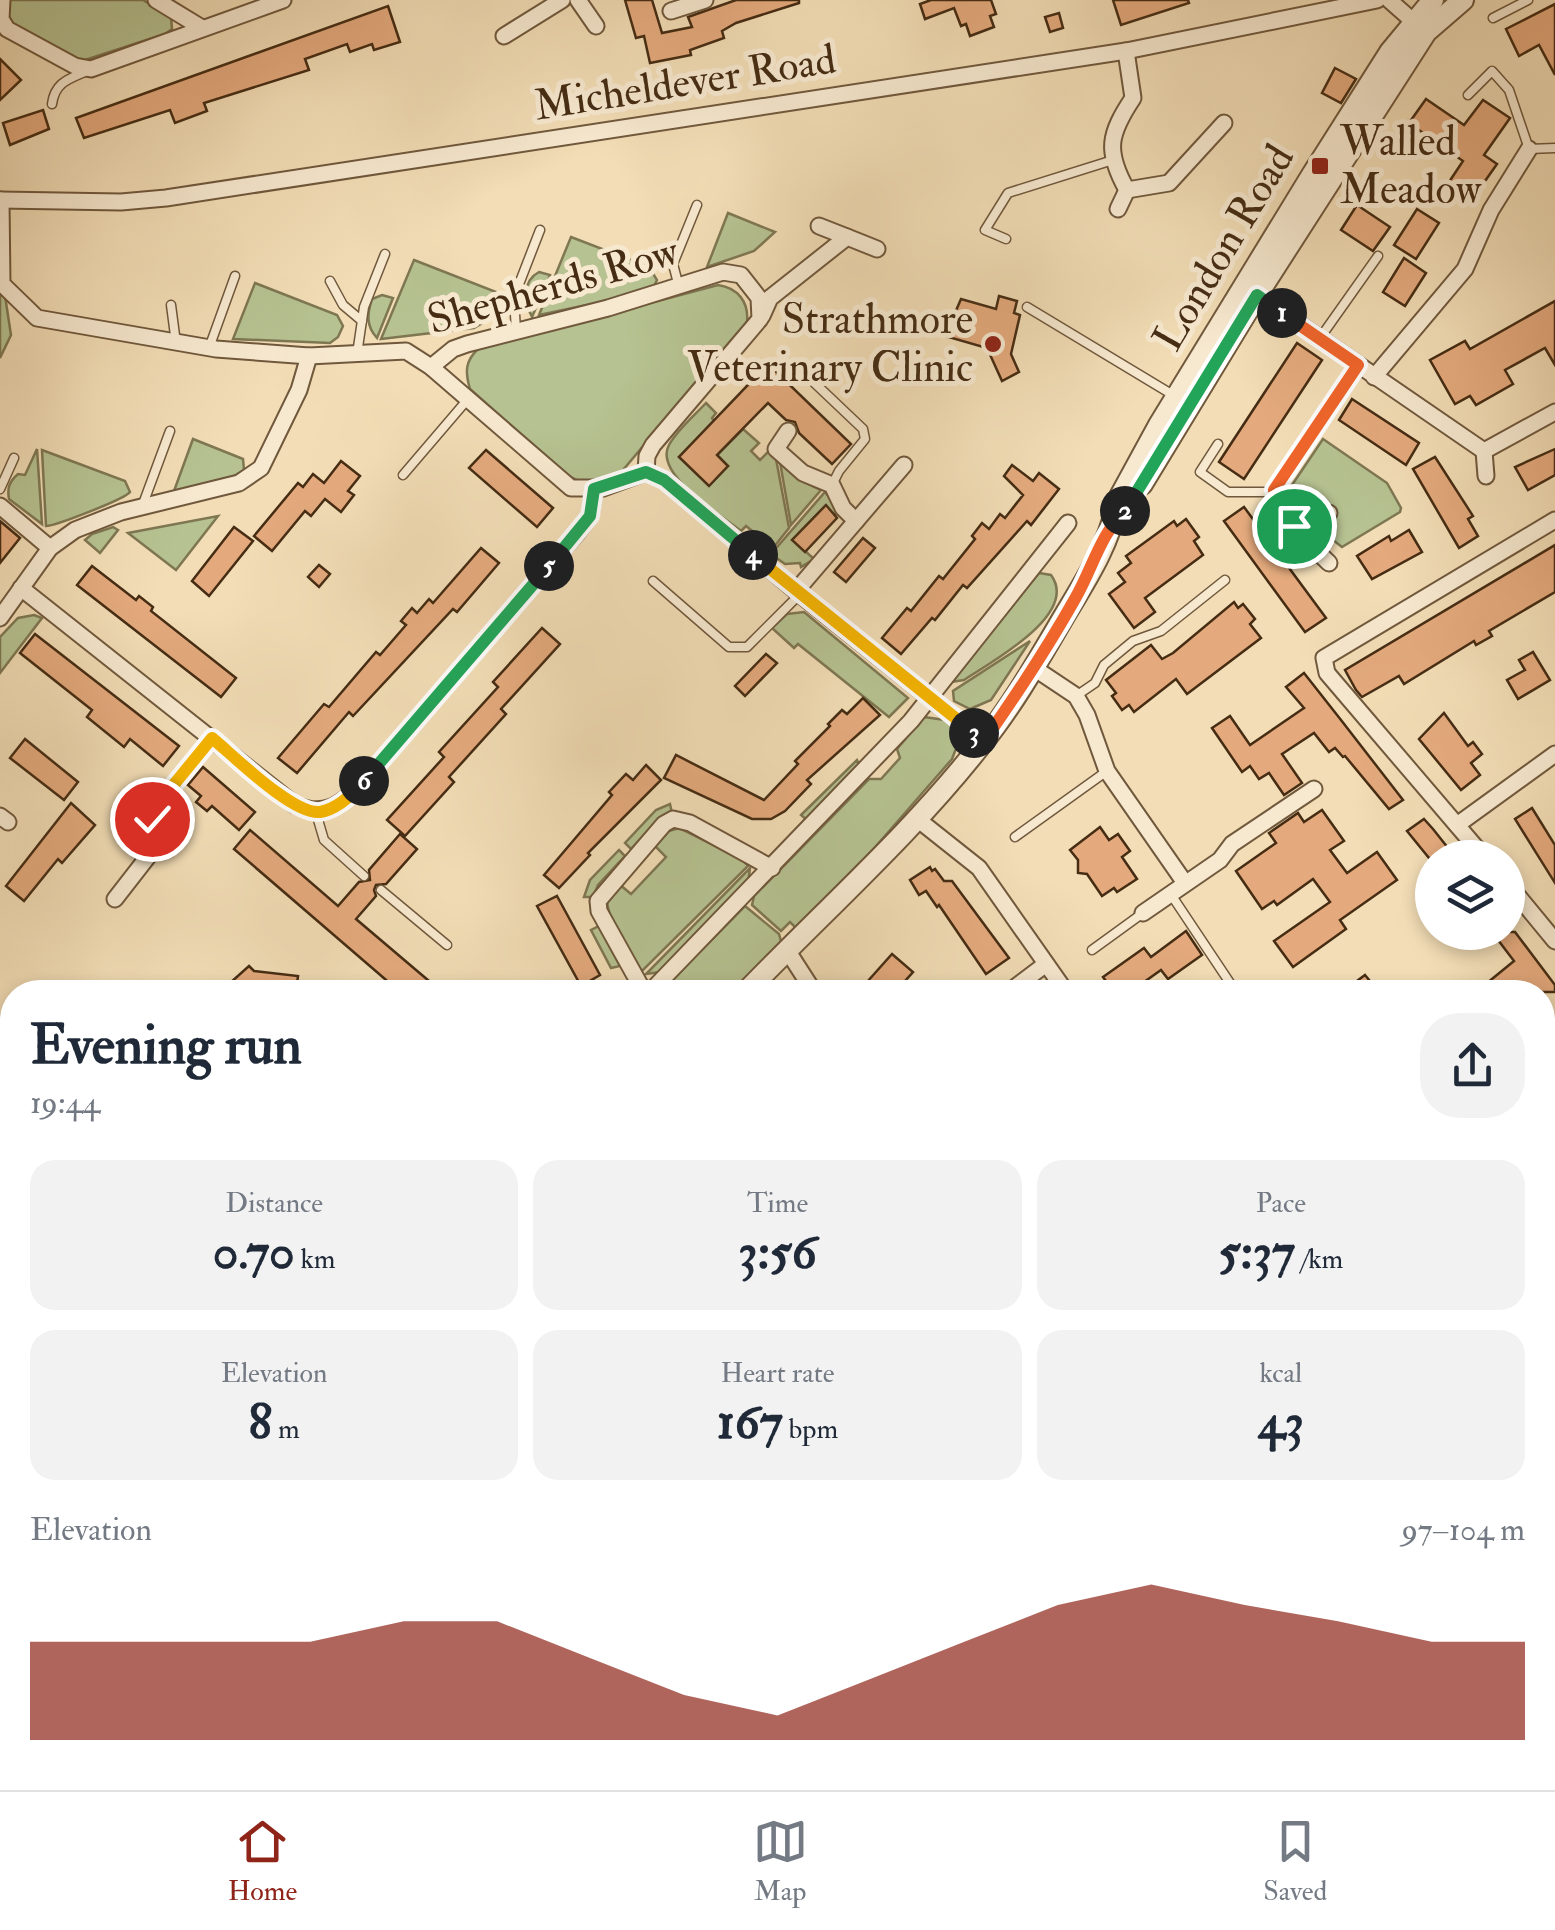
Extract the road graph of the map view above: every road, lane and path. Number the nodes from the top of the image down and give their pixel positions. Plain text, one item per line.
1 (2, 0) edge
2 (156, 0) edge
3 (283, 0) edge
4 (562, 0) edge
5 (578, 0) edge
6 (705, 0) edge
7 (1377, 0) edge
8 (1389, 0) edge
9 (1434, 0) edge
10 (1463, 0) edge
11 (1528, 0) edge
12 (672, 12) dead end
13 (1493, 18) dead end
14 (596, 26) dead end
15 (1420, 27) junction
16 (202, 28) junction
17 (504, 36) dead end
18 (1126, 51) junction
19 (91, 69) junction
20 (1468, 96) dead end
21 (52, 104) dead end
22 (1224, 123) dead end
23 (1529, 148) junction
24 (1555, 148) edge
25 (1113, 160) junction
26 (1127, 190) junction
27 (0, 200) edge
28 (697, 205) dead end
29 (1118, 208) dead end
30 (818, 226) dead end
31 (540, 230) dead end
32 (847, 237) junction
33 (1006, 239) dead end
34 (877, 249) dead end
35 (385, 254) dead end
36 (1378, 256) dead end
37 (235, 276) dead end
38 (330, 280) dead end
39 (678, 286) junction
40 (1250, 290) junction
41 (171, 305) dead end
42 (1027, 308) dead end
43 (760, 319) junction
44 (362, 321) junction
45 (516, 331) junction
46 (1319, 338) junction
47 (176, 343) junction
48 (208, 348) junction
49 (357, 354) junction
50 (309, 356) junction
51 (1358, 365) junction
52 (431, 367) junction
53 (804, 374) dead end
54 (1374, 377) junction
55 (468, 400) junction
56 (1183, 401) junction
57 (1555, 412) edge
58 (170, 431) dead end
59 (788, 431) dead end
60 (1218, 444) dead end
61 (1484, 451) junction
62 (14, 458) dead end
63 (904, 465) dead end
64 (646, 472) junction
65 (403, 476) dead end
66 (1486, 476) dead end
67 (832, 485) junction
68 (0, 489) edge
69 (594, 489) junction
70 (1274, 492) junction
71 (0, 506) edge
72 (142, 508) junction
73 (1328, 514) dead end
74 (1555, 520) edge
75 (856, 521) junction
76 (1068, 523) dead end
77 (1302, 537) junction
78 (50, 548) junction
79 (1329, 562) dead end
80 (1225, 580) dead end
81 (653, 581) dead end
82 (21, 588) junction
83 (798, 592) junction
84 (0, 618) edge
85 (1034, 668) junction
86 (1076, 696) junction
87 (928, 698) junction
88 (212, 738) junction
89 (984, 741) junction
90 (1555, 754) edge
91 (1107, 771) junction
92 (1314, 788) dead end
93 (316, 813) junction
94 (916, 818) junction
95 (1457, 825) junction
96 (1015, 837) dead end
97 (1470, 840) edge
98 (772, 868) junction
99 (364, 876) dead end
100 (1184, 883) junction
101 (381, 890) dead end
102 (1170, 893) junction
103 (115, 899) dead end
104 (1525, 905) edge
105 (1144, 913) joint
106 (1555, 941) edge
107 (447, 945) dead end
108 (787, 950) junction
109 (1092, 950) dead end
110 (1046, 964) junction
111 (640, 980) edge
112 (659, 980) edge
113 (758, 980) edge
114 (806, 980) edge
115 (1025, 980) edge
116 (1057, 980) edge
117 (1228, 980) edge

1 - 19 street
2 - 16 street
3 - 16 street
4 - 17 street
5 - 14 street
6 - 12 street
7 - 18 street, Micheldever Road
8 - 15 street
9 - 15 street
10 - 15 street
11 - 13 lane
15 - 40 street, London Road
16 - 19 street
18 - 25 street
18 - 27 street, Micheldever Road
19 - 21 lane
20 - 23 lane
22 - 26 street
23 - 24 lane
23 - 54 street
25 - 26 street
25 - 33 lane
26 - 29 street
27 - 47 street, Shepherds Row
28 - 39 lane
30 - 32 street
31 - 45 lane
32 - 34 street
32 - 43 street
35 - 44 lane
36 - 46 lane
37 - 48 lane
38 - 44 lane
39 - 43 street, Shepherds Row
39 - 45 street, Shepherds Row
40 - 46 street
40 - 56 street, London Road
41 - 47 lane
42 - 56 lane
43 - 64 street
44 - 49 lane
45 - 52 street, Shepherds Row
46 - 51 street
47 - 48 street, Shepherds Row
48 - 50 street, Shepherds Row
49 - 50 street, Shepherds Row
49 - 52 street, Shepherds Row
50 - 72 street
51 - 54 street
51 - 70 street
52 - 55 street
53 - 67 lane
54 - 61 street
55 - 65 lane
55 - 69 street
56 - 85 street, London Road
57 - 61 street
58 - 72 lane
59 - 67 street
60 - 70 lane
61 - 66 street
62 - 68 lane
63 - 75 street
64 - 69 street
64 - 83 street
67 - 75 street
69 - 93 street
70 - 77 street
71 - 78 street
72 - 78 street
73 - 77 street
74 - 95 street
75 - 83 street
76 - 87 street
77 - 79 street
78 - 82 street
80 - 86 lane
81 - 83 lane
82 - 84 street
82 - 88 street
83 - 87 street
85 - 86 street
85 - 89 street, London Road
86 - 91 street
87 - 89 street
87 - 98 street
88 - 93 street
88 - 103 street
89 - 94 street, London Road
90 - 95 street
91 - 96 lane
91 - 100 street
92 - 100 street
93 - 99 lane
94 - 108 street, London Road
94 - 110 street
95 - 97 street
98 - 111 street
98 - 112 street
100 - 102 street
101 - 107 lane
102 - 105 street
102 - 117 lane
104 - 106 street
105 - 109 lane
108 - 113 street, London Road
108 - 114 street
110 - 115 street
110 - 116 street

